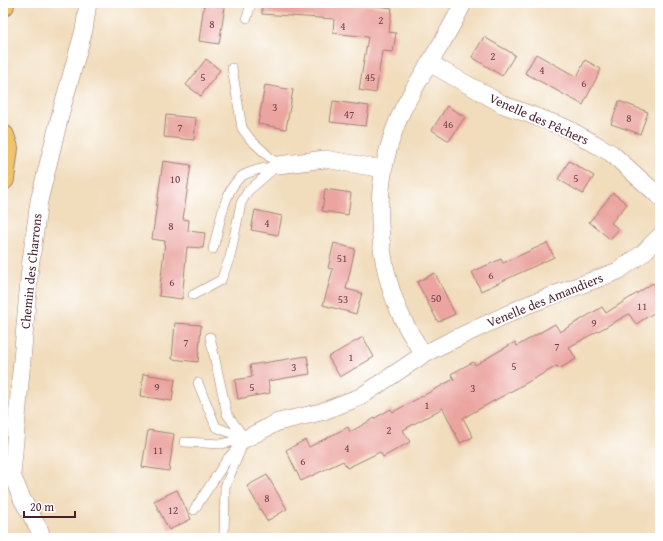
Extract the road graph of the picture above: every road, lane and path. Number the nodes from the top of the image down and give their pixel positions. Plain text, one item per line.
1 (88, 3) edge
2 (251, 3) edge
3 (458, 5) edge
4 (247, 18) dead end
5 (431, 64) junction
6 (232, 68) dead end
7 (3, 136) edge
8 (278, 165) junction
9 (384, 169) junction
10 (3, 179) edge
11 (660, 197) edge
12 (660, 236) edge
13 (213, 249) dead end
14 (193, 295) dead end
15 (210, 337) dead end
16 (424, 354) junction
17 (198, 382) dead end
18 (245, 438) junction
19 (184, 442) dead end
20 (194, 510) dead end
21 (42, 538) edge
22 (224, 538) edge

1 - 21 street, Chemin des Charrons
2 - 4 lane
3 - 5 street
5 - 9 street
5 - 11 street, Venelle des Pêchers
6 - 8 lane
7 - 10 highway
8 - 9 street
8 - 13 lane
8 - 14 lane
9 - 16 street
12 - 16 street, Venelle des Amandiers
15 - 18 lane
16 - 18 street, Venelle des Amandiers
17 - 18 lane
18 - 19 lane
18 - 20 lane
18 - 22 lane

